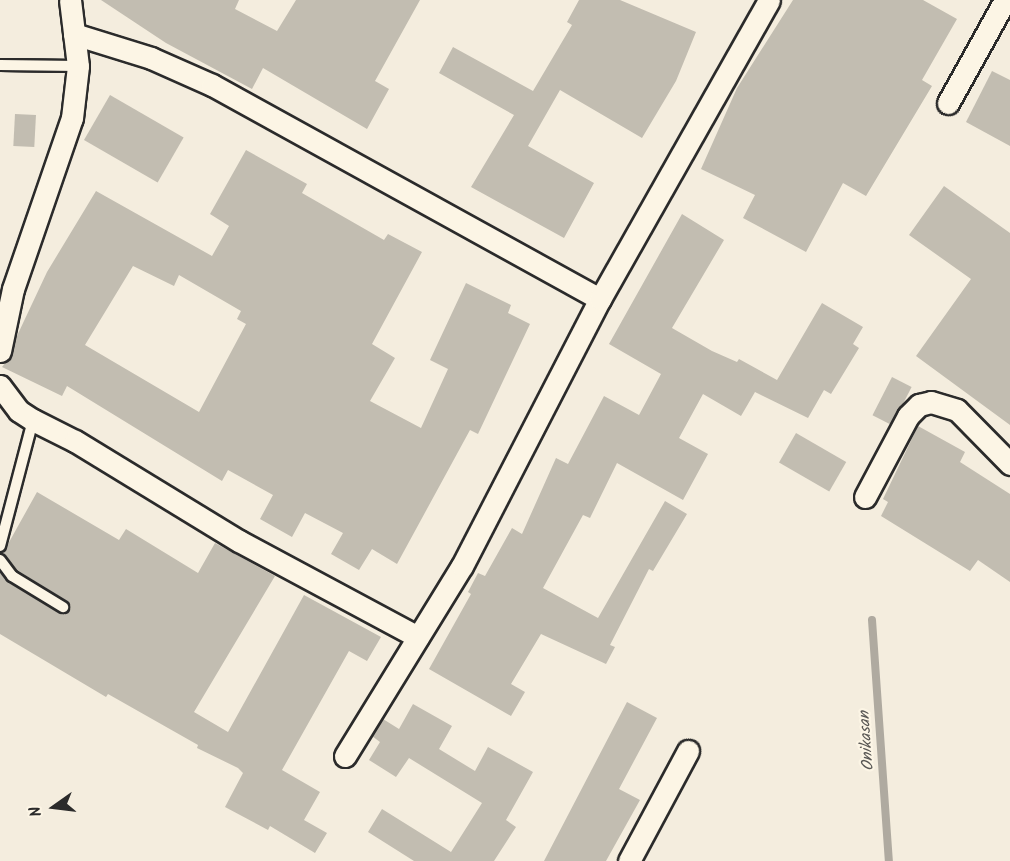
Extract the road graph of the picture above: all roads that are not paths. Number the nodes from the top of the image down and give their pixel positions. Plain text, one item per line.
1 (70, 0) edge
2 (769, 0) edge
3 (1005, 0) edge
4 (74, 34) junction
5 (0, 65) edge
6 (78, 66) junction
7 (948, 103) dead end
8 (600, 299) junction
9 (0, 351) edge
10 (0, 386) edge
11 (33, 420) junction
12 (1010, 464) edge
13 (865, 497) dead end
14 (0, 546) edge
15 (0, 560) edge
16 (63, 607) dead end
17 (418, 637) junction
18 (688, 752) dead end
19 (345, 756) dead end
20 (629, 861) edge

1 - 4 street
2 - 8 street
3 - 7 street
4 - 6 street
4 - 8 street
5 - 6 lane
6 - 9 street
8 - 17 street
10 - 11 street
11 - 14 lane
11 - 17 street
12 - 13 street
15 - 16 lane
17 - 19 street
18 - 20 street

